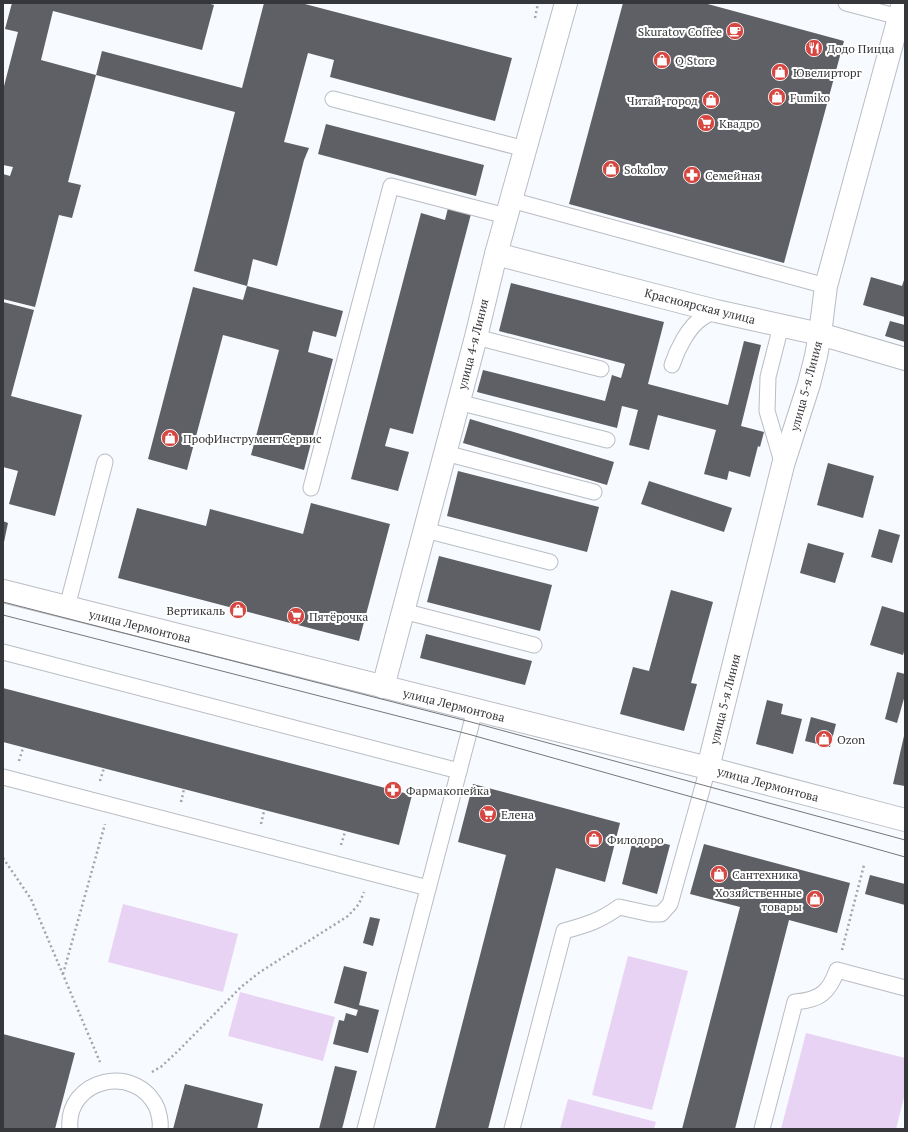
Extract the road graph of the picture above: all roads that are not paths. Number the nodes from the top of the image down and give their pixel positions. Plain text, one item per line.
1 (566, 3) edge
2 (855, 4) edge
3 (901, 10) edge
4 (333, 99) dead end
5 (525, 149) junction
6 (509, 208) junction
7 (496, 254) junction
8 (826, 286) junction
9 (716, 311) junction
10 (781, 326) junction
11 (820, 334) junction
12 (476, 337) junction
13 (905, 359) edge
14 (672, 365) dead end
15 (601, 369) dead end
16 (458, 402) junction
17 (607, 440) dead end
18 (445, 453) junction
19 (105, 462) dead end
20 (783, 465) junction
21 (311, 488) dead end
22 (594, 492) dead end
23 (425, 530) junction
24 (550, 562) dead end
25 (3, 591) edge
26 (67, 607) junction
27 (403, 611) junction
28 (534, 645) dead end
29 (3, 652) edge
30 (383, 687) junction
31 (475, 710) junction
32 (708, 768) junction
33 (459, 771) junction
34 (3, 777) edge
35 (905, 820) edge
36 (428, 888) junction
37 (905, 988) edge
38 (70, 1129) edge
39 (160, 1129) edge
40 (365, 1129) edge
41 (512, 1129) edge
42 (762, 1129) edge

1 - 5 street, улица 4-я Линия
2 - 3 lane
3 - 8 street, улица 5-я Линия
4 - 5 lane
5 - 6 street, улица 4-я Линия
6 - 7 street, улица 4-я Линия
6 - 8 lane
6 - 21 lane
7 - 9 street, Красноярская улица
7 - 12 street, улица 4-я Линия
8 - 11 street, улица 5-я Линия
9 - 10 street, Красноярская улица
9 - 14 lane
10 - 11 street, Красноярская улица
10 - 20 lane
11 - 13 street, Красноярская улица
11 - 20 street, улица 5-я Линия
12 - 15 lane
12 - 16 street, улица 4-я Линия
16 - 17 lane
16 - 18 street, улица 4-я Линия
18 - 22 lane
18 - 23 street, улица 4-я Линия
19 - 26 lane
20 - 32 street, улица 5-я Линия
23 - 24 lane
23 - 27 street, улица 4-я Линия
25 - 26 street, улица Лермонтова
26 - 30 street, улица Лермонтова
27 - 28 lane
27 - 30 street, улица 4-я Линия
29 - 33 lane
30 - 31 street, улица Лермонтова
31 - 32 street, улица Лермонтова
31 - 33 lane
32 - 35 street, улица Лермонтова
32 - 41 lane
33 - 36 lane
34 - 36 lane
36 - 40 lane
37 - 42 lane
38 - 39 lane

